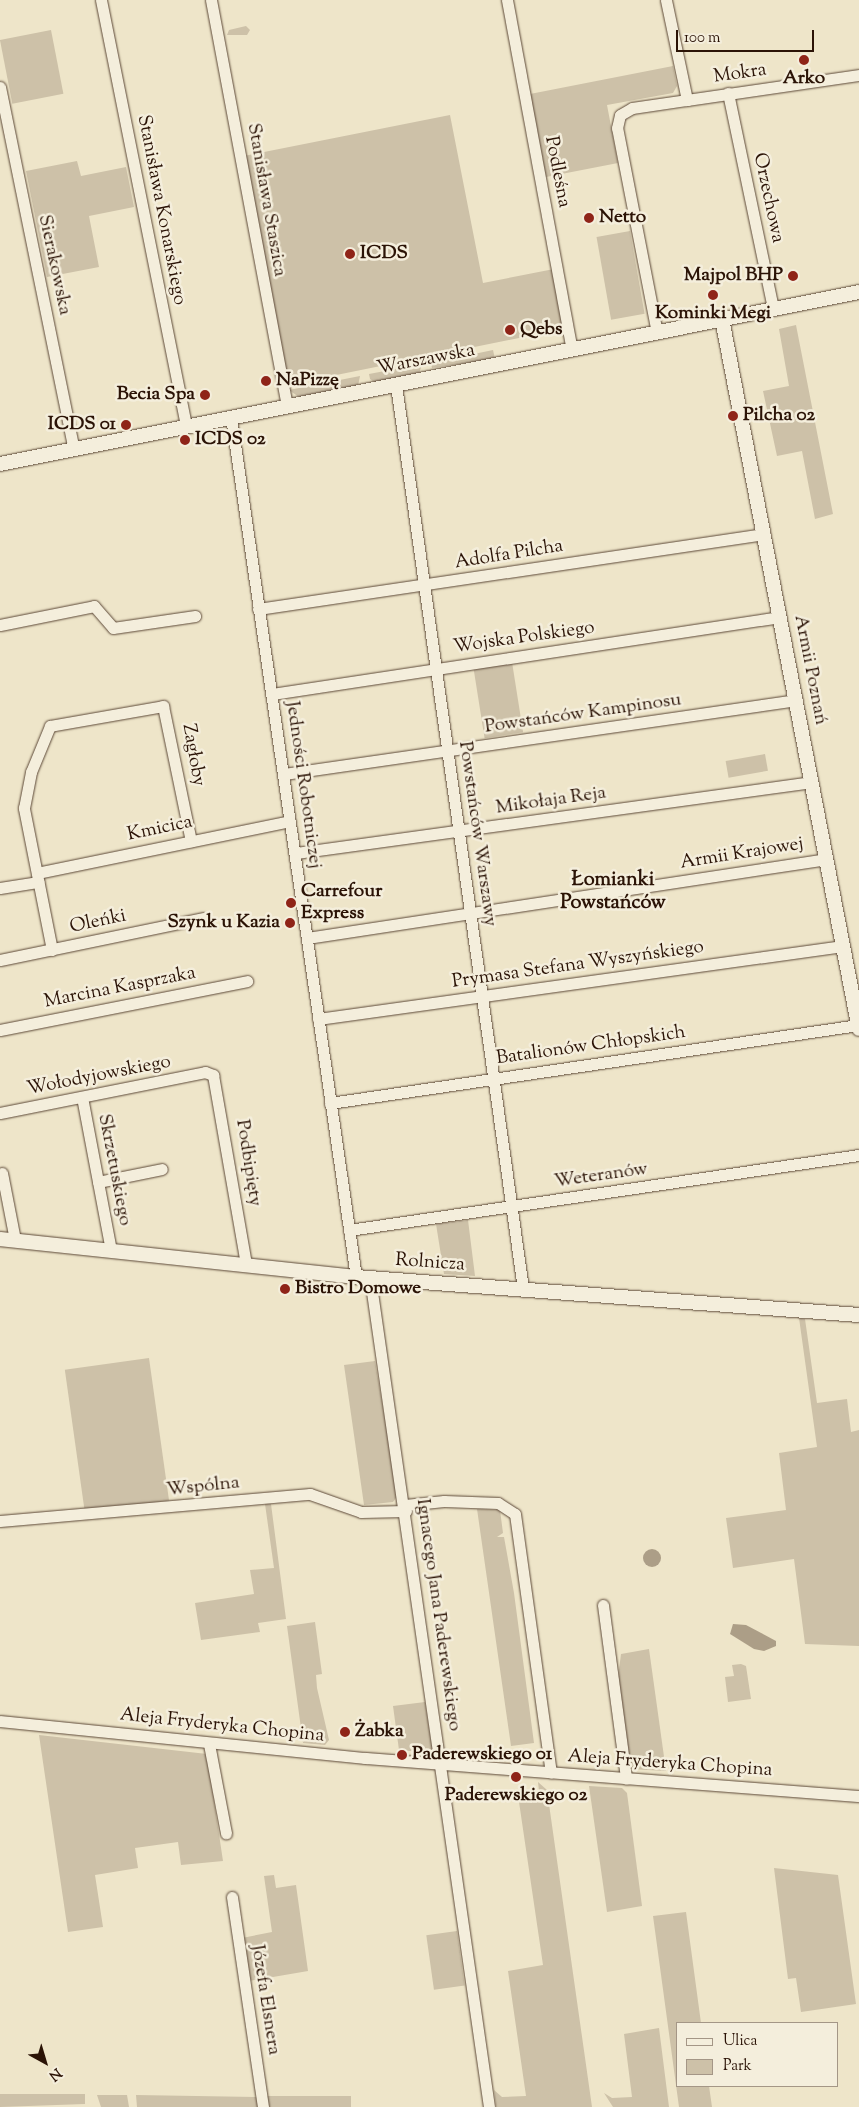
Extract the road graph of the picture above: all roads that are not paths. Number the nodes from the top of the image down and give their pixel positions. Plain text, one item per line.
1 (101, 0) edge
2 (211, 0) edge
3 (507, 0) edge
4 (666, 0) edge
5 (859, 75) edge
6 (0, 87) edge
7 (728, 93) junction
8 (687, 100) junction
9 (4, 134) edge
10 (859, 292) edge
11 (773, 309) junction
12 (722, 319) junction
13 (657, 333) junction
14 (572, 350) junction
15 (396, 385) junction
16 (287, 406) junction
17 (231, 417) junction
18 (186, 427) junction
19 (74, 450) junction
20 (0, 464) edge
21 (764, 534) junction
22 (425, 585) junction
23 (258, 609) junction
24 (195, 616) dead end
25 (780, 617) junction
26 (0, 625) edge
27 (437, 668) junction
28 (272, 694) junction
29 (797, 700) junction
30 (448, 752) junction
31 (284, 774) junction
32 (812, 782) junction
33 (290, 821) junction
34 (459, 831) junction
35 (191, 840) junction
36 (296, 853) junction
37 (827, 859) junction
38 (38, 877) junction
39 (0, 888) edge
40 (470, 914) junction
41 (203, 918) dead end
42 (307, 938) junction
43 (843, 946) junction
44 (52, 950) junction
45 (0, 960) edge
46 (247, 981) dead end
47 (482, 996) junction
48 (318, 1019) junction
49 (859, 1027) edge
50 (0, 1030) edge
51 (206, 1072) joint
52 (494, 1078) junction
53 (82, 1097) junction
54 (330, 1103) junction
55 (0, 1114) edge
56 (859, 1155) edge
57 (162, 1169) dead end
58 (2, 1173) dead end
59 (98, 1182) junction
60 (512, 1206) junction
61 (349, 1230) junction
62 (0, 1239) edge
63 (14, 1240) junction
64 (111, 1251) junction
65 (246, 1265) junction
66 (356, 1276) junction
67 (370, 1278) junction
68 (523, 1289) junction
69 (859, 1315) edge
70 (405, 1508) junction
71 (0, 1521) edge
72 (603, 1605) dead end
73 (0, 1721) edge
74 (209, 1744) junction
75 (442, 1764) junction
76 (551, 1773) junction
77 (626, 1778) junction
78 (859, 1796) edge
79 (226, 1834) dead end
80 (232, 1898) dead end
81 (263, 2107) edge
82 (490, 2107) edge

1 - 18 street, Stanisława Konarskiego
2 - 16 street, Stanisława Staszica
3 - 14 street, Podleśna
4 - 8 street
5 - 7 street, Mokra
6 - 9 street, Sierakowska
7 - 8 street, Mokra
7 - 11 street, Orzechowa
8 - 13 street, Mokra
9 - 19 street, Sierakowska
10 - 11 street, Warszawska
11 - 12 street, Warszawska
12 - 13 street, Warszawska
12 - 21 street, Armii Poznań
13 - 14 street, Warszawska
14 - 15 street, Warszawska
15 - 16 street, Warszawska
15 - 22 street, Powstańców Warszawy
16 - 17 street, Warszawska
17 - 18 street, Warszawska
17 - 23 street, Jedności Robotniczej
18 - 19 street, Warszawska
19 - 20 street, Warszawska
21 - 22 street, Adolfa Pilcha
21 - 25 street, Armii Poznań
22 - 23 street, Adolfa Pilcha
22 - 27 street, Powstańców Warszawy
23 - 28 street, Jedności Robotniczej
24 - 26 street
25 - 27 street, Wojska Polskiego
25 - 29 street, Armii Poznań
27 - 28 street, Wojska Polskiego
27 - 30 street, Powstańców Warszawy
28 - 31 street, Jedności Robotniczej
29 - 30 street, Powstańców Kampinosu
29 - 32 street, Armii Poznań
30 - 31 street, Powstańców Kampinosu
30 - 34 street, Powstańców Warszawy
31 - 33 street, Jedności Robotniczej
32 - 34 street, Mikołaja Reja
32 - 37 street, Armii Poznań
33 - 35 street, Kmicica
33 - 36 street, Jedności Robotniczej
34 - 36 street, Mikołaja Reja
34 - 40 street, Powstańców Warszawy
35 - 38 street, Kmicica
35 - 38 street, Zagłoby
36 - 42 street, Jedności Robotniczej
37 - 40 street, Armii Krajowej
37 - 43 street, Armii Poznań
38 - 39 street
38 - 44 street
40 - 42 street, Armii Krajowej
40 - 47 street, Powstańców Warszawy
41 - 44 street, Oleńki
42 - 48 street, Jedności Robotniczej
43 - 47 street, Prymasa Stefana Wyszyńskiego
43 - 49 street, Armii Poznań
44 - 45 street, Oleńki
46 - 50 street, Marcina Kasprzaka
47 - 48 street, Prymasa Stefana Wyszyńskiego
47 - 52 street, Powstańców Warszawy
48 - 54 street, Jedności Robotniczej
49 - 52 street, Batalionów Chłopskich
51 - 53 street, Wołodyjowskiego
51 - 65 street, Podbipięty
52 - 54 street, Batalionów Chłopskich
52 - 60 street, Powstańców Warszawy
53 - 55 street, Wołodyjowskiego
53 - 59 street, Skrzetuskiego
54 - 61 street, Jedności Robotniczej
56 - 60 street, Weteranów
57 - 59 street
58 - 63 street
59 - 64 street, Skrzetuskiego
60 - 61 street, Weteranów
60 - 68 street, Powstańców Warszawy
61 - 66 street, Jedności Robotniczej
62 - 63 street, Rolnicza
63 - 64 street, Rolnicza
64 - 65 street, Rolnicza
65 - 66 street, Rolnicza
66 - 67 street, Rolnicza
67 - 68 street, Rolnicza
67 - 70 street, Ignacego Jana Paderewskiego
68 - 69 street, Rolnicza
70 - 71 street, Wspólna
70 - 75 street, Ignacego Jana Paderewskiego
70 - 76 street, Wspólna
72 - 77 street
73 - 74 street, Aleja Fryderyka Chopina
74 - 75 street, Aleja Fryderyka Chopina
74 - 79 street
75 - 76 street, Aleja Fryderyka Chopina
75 - 82 street, Ignacego Jana Paderewskiego
76 - 77 street, Aleja Fryderyka Chopina
77 - 78 street, Aleja Fryderyka Chopina
80 - 81 street, Józefa Elsnera

